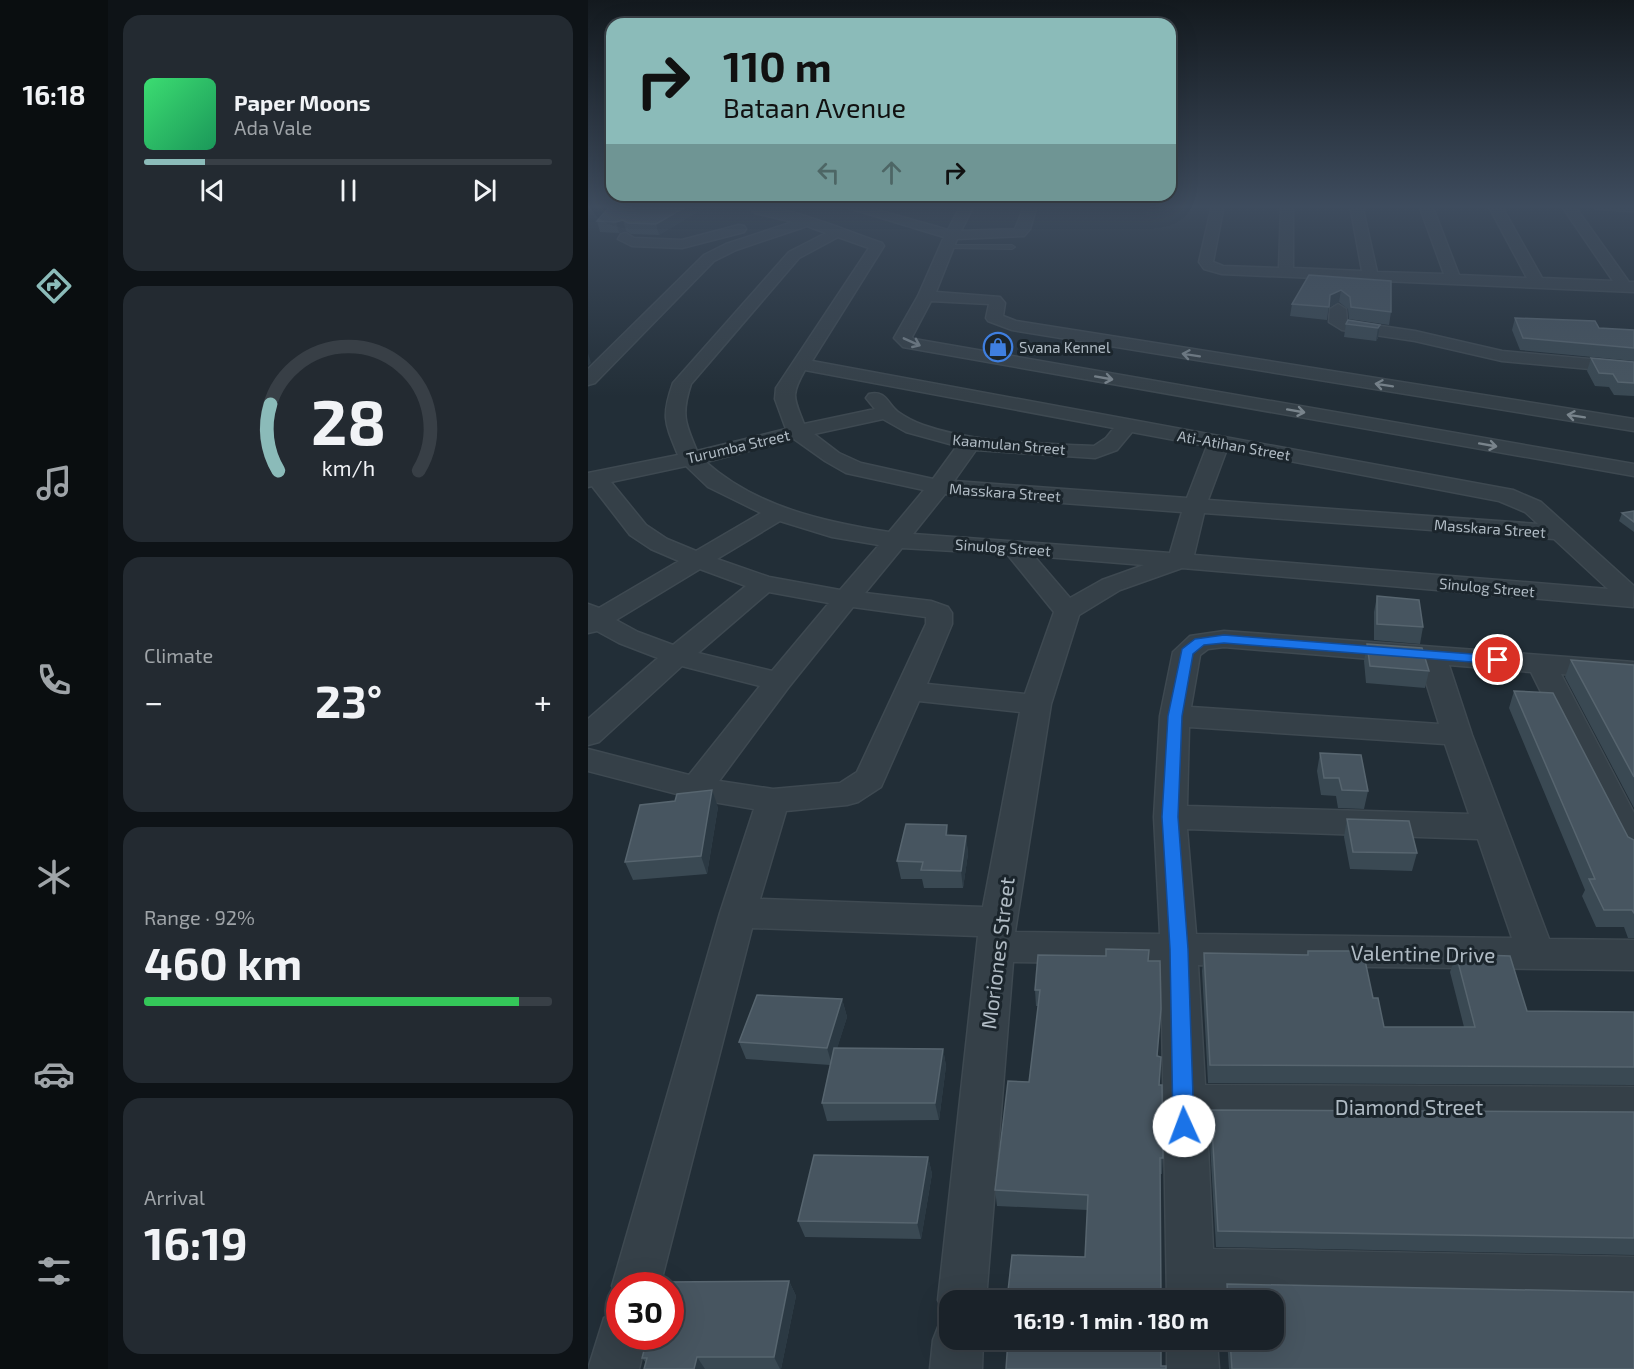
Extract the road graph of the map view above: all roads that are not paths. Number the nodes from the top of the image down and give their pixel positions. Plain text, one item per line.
1 (700, 269) edge
2 (782, 269) edge
3 (863, 269) edge
4 (937, 269) edge
5 (1218, 269) edge
6 (1286, 269) edge
7 (1369, 269) edge
8 (1449, 269) edge
9 (1529, 269) edge
10 (1615, 269) edge
11 (1286, 273) junction
12 (1370, 276) junction
13 (1453, 279) junction
14 (1537, 283) junction
15 (1629, 287) edge
16 (926, 296) junction
17 (1338, 309) edge
18 (612, 327) dead end
19 (637, 328) junction
20 (1237, 362) junction
21 (800, 364) junction
22 (1634, 368) edge
23 (588, 379) edge
24 (878, 379) junction
25 (1206, 395) junction
26 (888, 412) junction
27 (1126, 425) junction
28 (1634, 425) edge
29 (797, 432) junction
30 (1220, 442) junction
31 (969, 444) junction
32 (690, 458) junction
33 (1634, 471) edge
34 (592, 479) edge
35 (939, 487) junction
36 (1195, 506) junction
37 (778, 513) junction
38 (1563, 533) junction
39 (894, 540) junction
40 (1014, 547) junction
41 (698, 560) junction
42 (1180, 561) junction
43 (764, 584) junction
44 (849, 599) junction
45 (1634, 599) edge
46 (1067, 611) junction
47 (591, 619) edge
48 (677, 656) junction
49 (1432, 656) junction
50 (1541, 663) junction
51 (1634, 671) edge
52 (778, 682) junction
53 (908, 692) junction
54 (1036, 704) junction
55 (1175, 716) junction
56 (588, 735) edge
57 (1457, 735) junction
58 (588, 760) edge
59 (696, 788) junction
60 (773, 801) junction
61 (1170, 817) junction
62 (1490, 827) junction
63 (1634, 845) edge
64 (738, 913) junction
65 (997, 935) junction
66 (1179, 949) junction
67 (1537, 955) junction
68 (1634, 955) edge
69 (1183, 1105) junction
70 (1634, 1107) edge
71 (640, 1272) edge
72 (1634, 1281) edge
73 (1190, 1287) edge
74 (963, 1290) edge
75 (618, 1350) edge
76 (957, 1350) edge
77 (1192, 1350) edge
78 (613, 1369) edge
79 (956, 1369) edge
80 (1193, 1369) edge

1 - 19 street
2 - 32 street, Sinulog Street
3 - 21 street
4 - 16 street
5 - 11 street
6 - 11 street
7 - 12 street
8 - 13 street
9 - 14 street
10 - 15 street
11 - 12 street
12 - 13 street
13 - 14 street
14 - 15 street
20 -> 16 street
16 -> 25 street
17 - 22 street
18 - 19 street
19 - 23 street
20 - 25 street
28 -> 20 street
21 - 24 street, Ati-Atihan Street
21 - 29 street
24 - 26 street
24 - 27 street, Ati-Atihan Street
25 -> 33 street
26 - 29 street, Turumba Street
26 - 31 street, Kaamulan Street
27 - 30 street, Ati-Atihan Street
27 - 31 street, Kaamulan Street
29 - 32 street, Turumba Street
29 - 35 street, Masskara Street
30 - 36 street
30 - 38 street, Ati-Atihan Street
31 - 35 street
32 - 34 street, Turumba Street
32 - 37 street, Sinulog Street
34 - 41 street
35 - 36 street, Masskara Street
35 - 39 street
36 - 38 street, Masskara Street
36 - 42 street
37 - 39 street, Sinulog Street
37 - 41 street
38 - 45 street, Ati-Atihan Street
39 - 40 street, Sinulog Street
39 - 44 street
40 - 42 street, Sinulog Street
40 - 46 street
41 - 43 street
41 - 47 street
42 - 45 street, Sinulog Street
42 - 46 street
43 - 44 street
43 - 48 street
44 - 52 street
44 - 53 street
46 - 54 street, Moriones Street
47 - 48 street
48 - 52 street
48 - 56 street
49 - 50 street
49 - 55 street
49 - 57 street
50 - 51 street
50 - 63 street
52 - 59 street
53 - 54 street
53 - 60 street
54 - 65 street, Moriones Street
55 - 57 street
55 - 61 street
57 - 62 street
58 - 59 street
59 - 60 street
60 - 64 street
61 - 62 street
61 - 66 street
62 - 67 street
64 - 65 street, Valentine Drive
64 - 71 street
65 - 66 street, Valentine Drive
65 - 74 street, Moriones Street
66 - 67 street, Valentine Drive
66 - 69 street
67 - 68 street, Valentine Drive
69 - 70 street, Diamond Street
69 - 73 street
72 - 73 street
75 - 78 street
76 - 79 street
77 - 80 street

